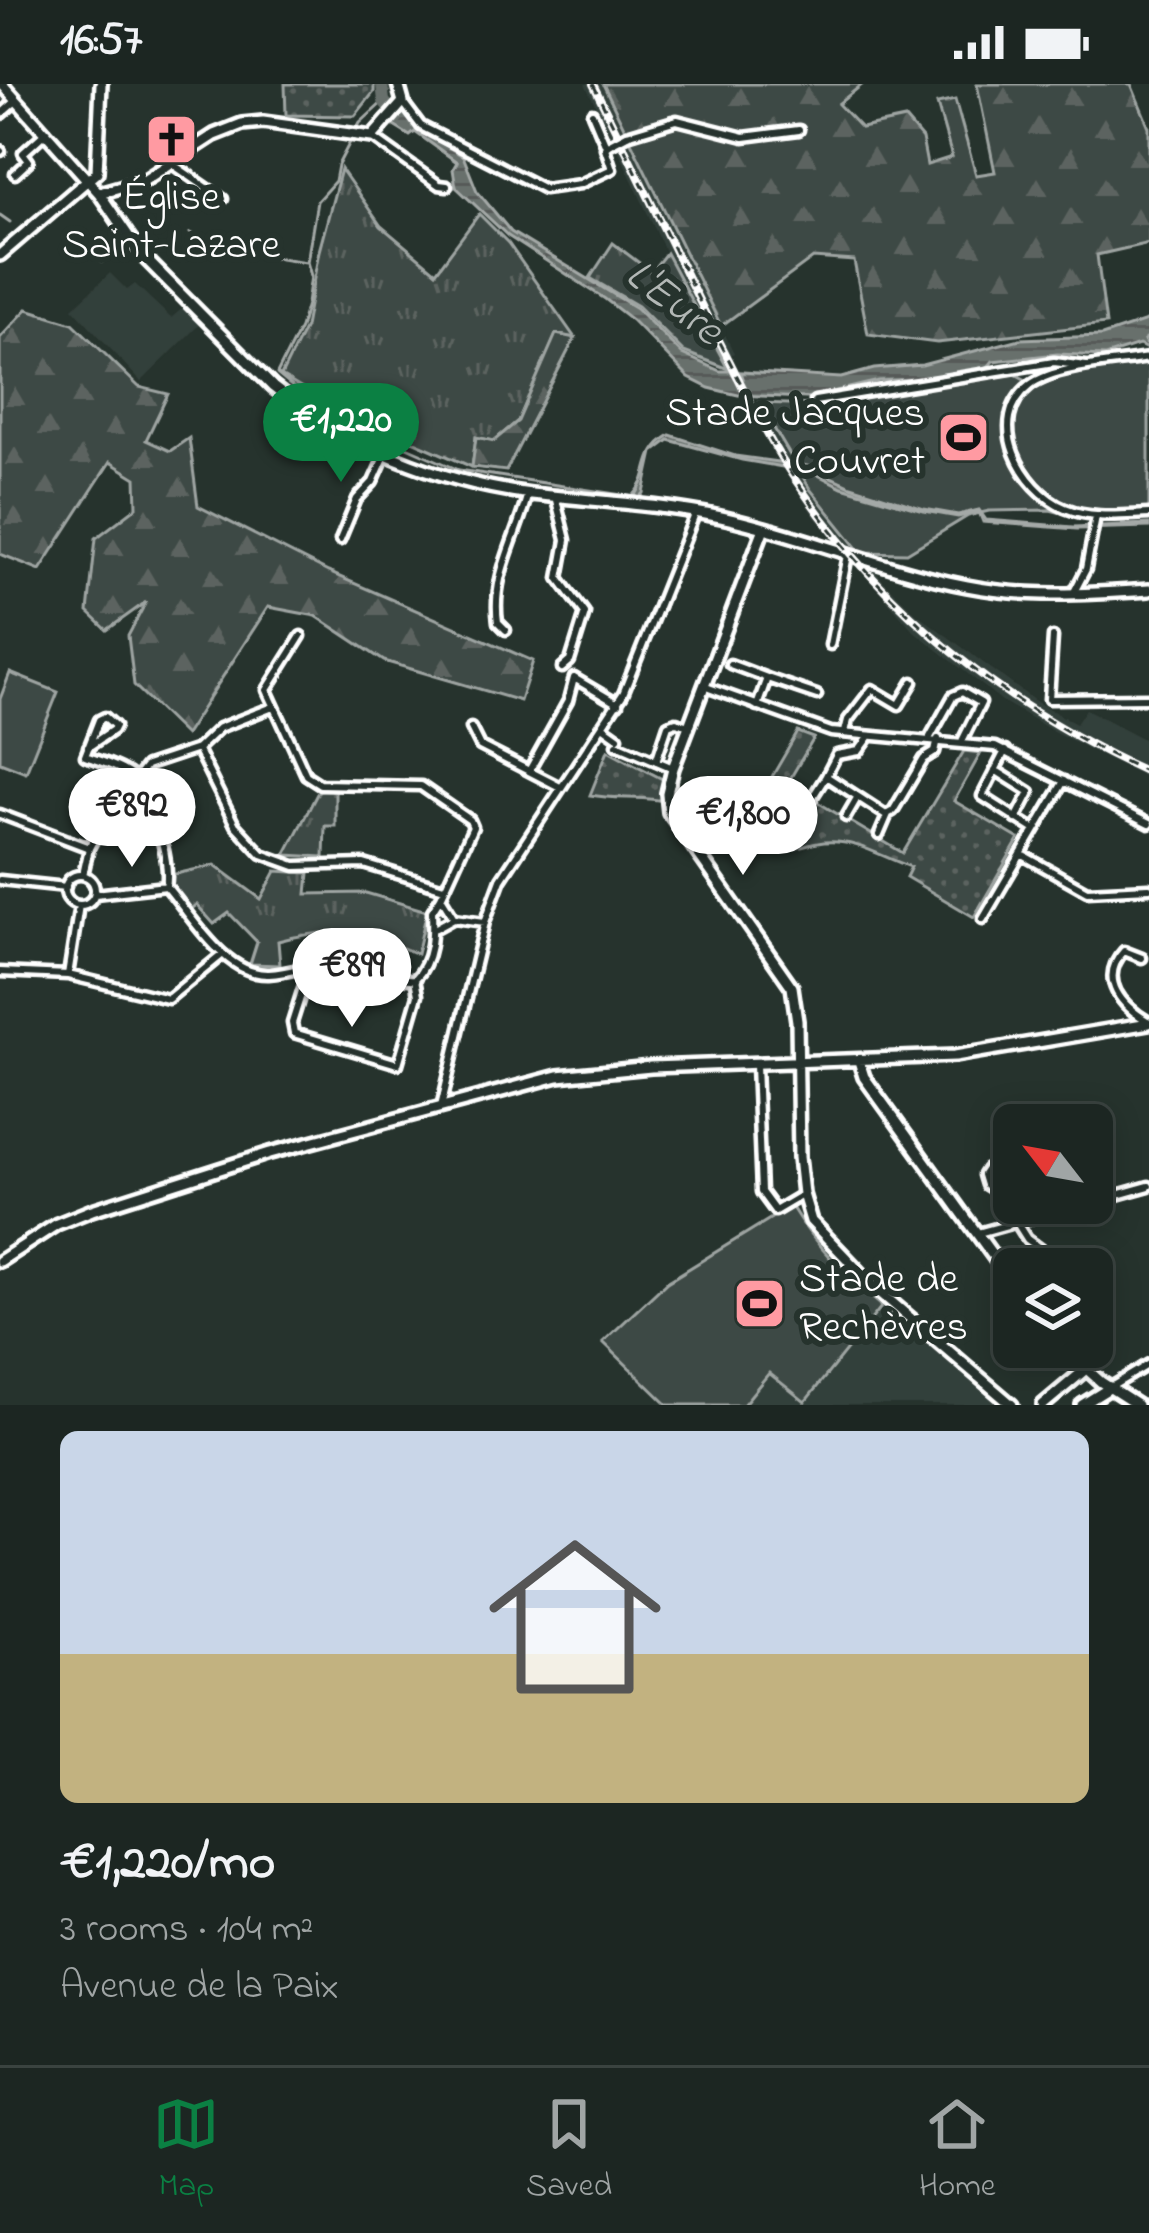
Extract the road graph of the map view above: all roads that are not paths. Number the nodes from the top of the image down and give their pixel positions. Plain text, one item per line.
1 (101, 84) edge
2 (398, 84) edge
3 (8, 86) edge
4 (16, 101) junction
5 (401, 103) junction
6 (592, 113) dead end
7 (0, 115) edge
8 (800, 130) dead end
9 (44, 134) junction
10 (366, 137) junction
11 (608, 145) junction
12 (171, 163) junction
13 (623, 165) dead end
14 (612, 170) junction
15 (15, 173) dead end
16 (87, 180) junction
17 (447, 186) dead end
18 (99, 193) junction
19 (223, 199) dead end
20 (0, 255) edge
21 (1149, 358) edge
22 (1095, 367) junction
23 (1018, 369) junction
24 (1029, 386) junction
25 (814, 401) dead end
26 (386, 452) junction
27 (528, 494) junction
28 (555, 496) junction
29 (696, 512) junction
30 (1149, 514) edge
31 (1094, 523) junction
32 (764, 528) junction
33 (340, 539) dead end
34 (848, 555) junction
35 (1149, 590) edge
36 (1073, 594) junction
37 (506, 630) dead end
38 (301, 636) dead end
39 (1053, 637) dead end
40 (830, 645) dead end
41 (730, 664) dead end
42 (562, 668) dead end
43 (879, 676) dead end
44 (767, 678) junction
45 (913, 682) dead end
46 (704, 687) junction
47 (872, 689) junction
48 (817, 695) dead end
49 (1149, 698) edge
50 (618, 704) junction
51 (757, 706) junction
52 (273, 707) junction
53 (689, 726) junction
54 (604, 727) junction
55 (471, 728) dead end
56 (844, 733) junction
57 (870, 736) junction
58 (934, 738) junction
59 (962, 741) junction
60 (88, 747) junction
61 (197, 749) junction
62 (1005, 752) junction
63 (656, 761) junction
64 (673, 767) junction
65 (995, 770) junction
66 (529, 771) junction
67 (826, 776) junction
68 (134, 778) junction
69 (1064, 781) junction
70 (561, 788) junction
71 (812, 798) dead end
72 (856, 798) junction
73 (0, 814) edge
74 (888, 814) junction
75 (846, 817) dead end
76 (1016, 819) junction
77 (1149, 824) edge
78 (1035, 830) junction
79 (878, 835) dead end
80 (89, 848) junction
81 (1022, 854) junction
82 (83, 875) junction
83 (0, 880) edge
84 (66, 886) junction
85 (166, 886) junction
86 (444, 888) junction
87 (1149, 888) edge
88 (94, 894) junction
89 (441, 897) junction
90 (79, 905) junction
91 (454, 917) junction
92 (983, 919) dead end
93 (485, 922) junction
94 (436, 928) junction
95 (223, 954) junction
96 (1142, 958) dead end
97 (310, 966) junction
98 (0, 972) edge
99 (68, 975) junction
100 (415, 979) junction
101 (1129, 1010) junction
102 (1149, 1023) edge
103 (1126, 1027) junction
104 (860, 1061) junction
105 (799, 1064) junction
106 (756, 1065) junction
107 (441, 1107) junction
108 (1149, 1186) edge
109 (803, 1194) junction
110 (1113, 1196) edge
111 (1005, 1224) edge
112 (1022, 1224) edge
113 (978, 1233) junction
114 (1039, 1248) edge
115 (993, 1255) edge
116 (0, 1261) edge
117 (1149, 1364) edge
118 (1086, 1370) joint
119 (1111, 1388) junction
120 (1091, 1403) edge
121 (1012, 1405) edge
122 (1043, 1405) edge
123 (1137, 1405) edge

1 - 16 street
2 - 5 street
3 - 4 street
4 - 7 street
4 - 9 street
5 - 10 street
5 - 14 street
6 - 11 street
8 - 11 street, bridge
9 - 15 street
9 - 16 street
10 - 12 street
10 - 17 street
11 - 14 street
12 - 18 street
12 - 19 street
13 - 14 street
16 - 18 street
16 - 20 street
18 - 26 street
21 - 22 street
22 - 23 street
22 - 24 street
23 - 24 street
23 - 25 street
24 - 31 street
26 - 27 street
26 - 33 street
27 - 28 street
27 - 37 street
28 - 29 street
28 - 42 street
29 - 32 street
29 - 50 street
30 - 31 street
31 - 36 street
32 - 34 street
32 - 46 street
34 - 36 street
34 - 40 street
35 - 36 street
38 - 52 street
39 - 49 street
41 - 44 street
43 - 47 street
44 - 48 street
44 - 51 street
45 - 47 street
46 - 51 street
46 - 53 street
47 - 56 street
50 - 54 street
50 - 66 street
51 - 56 street
52 - 61 street
52 - 86 street
53 - 63 street
53 - 64 street
54 - 63 street
54 - 70 street
55 - 66 street
56 - 57 street
57 - 58 street
57 - 67 street
58 - 59 street
58 - 59 street
58 - 74 street
59 - 62 street
60 - 60 street
60 - 68 street
61 - 68 street
61 - 86 street
62 - 65 street
62 - 69 street
63 - 64 street
64 - 105 street
65 - 76 street
65 - 76 street
66 - 70 street
67 - 71 street
67 - 72 street
68 - 80 street
68 - 85 street
69 - 77 street
69 - 78 street
70 - 93 street
72 - 74 street
72 - 75 street
73 - 80 street
74 - 79 street
76 - 78 street
78 - 81 street
80 - 82 street
81 - 87 street
81 - 92 street
82 - 84 street
82 - 88 street
83 - 84 street
84 - 90 street
85 - 88 street
85 - 95 street
86 - 89 street
88 - 90 street
89 - 91 street
89 - 94 street
90 - 99 street
91 - 93 street
91 - 94 street
93 - 107 street
94 - 100 street
95 - 97 street
95 - 99 street
96 - 101 street
97 - 100 street
97 - 100 street
98 - 99 street
101 - 102 street
101 - 103 street
102 - 103 street
103 - 104 street
104 - 105 street
104 - 113 street
105 - 106 street
105 - 109 street
106 - 107 street
106 - 109 street
107 - 116 street
108 - 110 street
109 - 121 street
111 - 113 street
112 - 114 street
113 - 115 street
117 - 119 street
118 - 119 street
118 - 122 street
119 - 120 street
119 - 123 street

